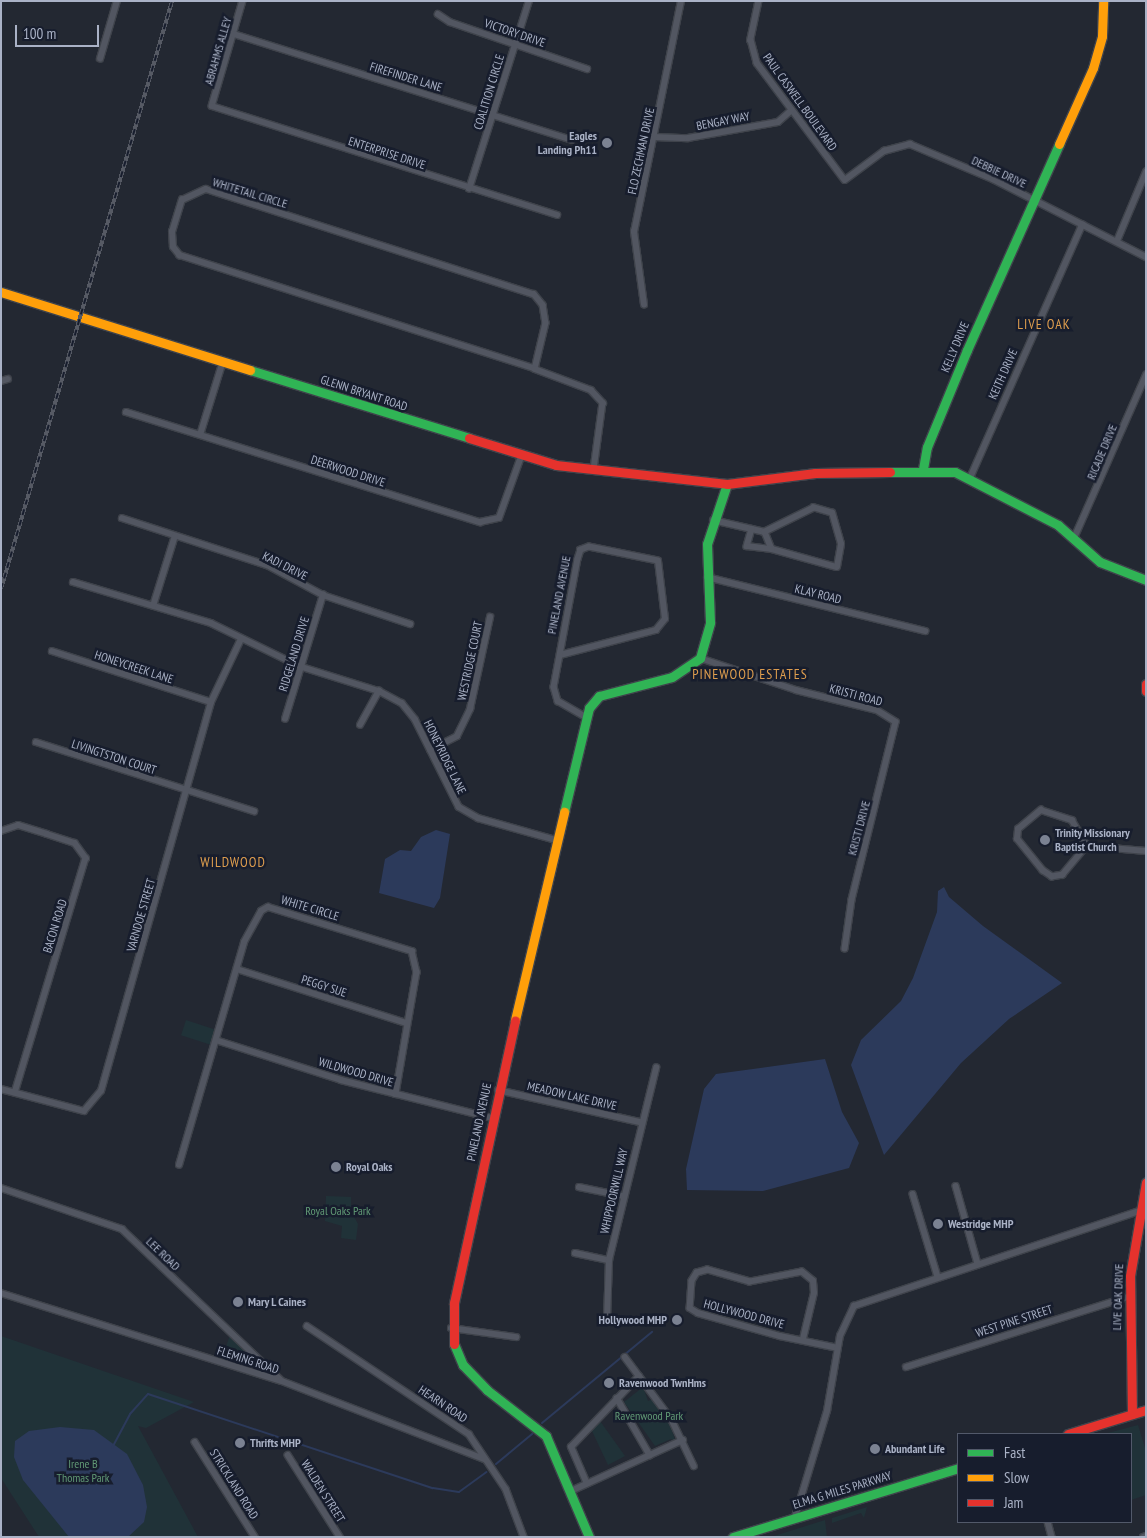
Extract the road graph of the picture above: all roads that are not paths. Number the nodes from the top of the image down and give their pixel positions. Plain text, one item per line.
1 (117, 1) edge
2 (243, 1) edge
3 (529, 1) edge
4 (682, 1) edge
5 (759, 1) edge
6 (1103, 1) edge
7 (438, 14) dead end
8 (234, 34) junction
9 (514, 43) junction
10 (100, 59) dead end
11 (587, 69) dead end
12 (212, 106) joint
13 (792, 110) junction
14 (492, 115) junction
15 (654, 137) junction
16 (572, 140) dead end
17 (1146, 172) edge
18 (845, 180) joint
19 (469, 189) junction
20 (1033, 199) junction
21 (557, 215) dead end
22 (1082, 225) junction
23 (1117, 241) junction
24 (1146, 257) edge
25 (1, 292) edge
26 (644, 306) dead end
27 (223, 361) junction
28 (535, 369) junction
29 (1146, 375) edge
30 (8, 379) dead end
31 (1, 381) edge
32 (126, 412) dead end
33 (200, 435) junction
34 (522, 454) junction
35 (923, 469) junction
36 (594, 470) junction
37 (970, 478) junction
38 (727, 484) junction
39 (122, 518) dead end
40 (713, 520) junction
41 (752, 529) junction
42 (765, 532) junction
43 (175, 536) junction
44 (1074, 536) junction
45 (772, 549) junction
46 (707, 577) junction
47 (1146, 580) edge
48 (73, 582) dead end
49 (323, 595) junction
50 (153, 606) junction
51 (490, 617) dead end
52 (410, 624) dead end
53 (925, 631) dead end
54 (241, 639) junction
55 (52, 651) dead end
56 (560, 655) junction
57 (700, 658) junction
58 (300, 666) junction
59 (1146, 684) edge
60 (379, 691) junction
61 (1146, 691) edge
62 (211, 702) junction
63 (891, 716) joint
64 (587, 718) junction
65 (285, 719) dead end
66 (360, 725) dead end
67 (36, 742) dead end
68 (430, 750) junction
69 (187, 790) junction
70 (254, 811) dead end
71 (1, 831) edge
72 (556, 840) junction
73 (1087, 846) junction
74 (1146, 850) edge
75 (845, 948) dead end
76 (237, 969) junction
77 (406, 1023) junction
78 (216, 1040) junction
79 (656, 1068) dead end
80 (1, 1089) edge
81 (498, 1090) junction
82 (15, 1094) junction
83 (396, 1094) junction
84 (492, 1118) junction
85 (640, 1122) junction
86 (179, 1165) dead end
87 (1146, 1182) edge
88 (956, 1186) dead end
89 (579, 1187) dead end
90 (1, 1188) edge
91 (913, 1194) dead end
92 (623, 1196) junction
93 (1140, 1212) junction
94 (575, 1253) dead end
95 (609, 1260) junction
96 (978, 1264) junction
97 (938, 1277) junction
98 (1, 1293) edge
99 (1128, 1297) junction
100 (607, 1320) dead end
101 (308, 1326) dead end
102 (451, 1328) junction
103 (516, 1337) dead end
104 (802, 1339) junction
105 (838, 1348) junction
106 (625, 1357) dead end
107 (906, 1367) dead end
108 (639, 1376) junction
109 (282, 1381) junction
110 (617, 1398) junction
111 (1146, 1410) edge
112 (1132, 1414) junction
113 (1071, 1433) edge
114 (683, 1440) junction
115 (195, 1442) dead end
116 (288, 1455) dead end
117 (650, 1455) junction
118 (484, 1459) junction
119 (694, 1466) dead end
120 (957, 1468) edge
121 (587, 1484) junction
122 (571, 1491) junction
123 (795, 1517) junction
124 (1048, 1523) edge
125 (256, 1537) edge
126 (340, 1537) edge
127 (524, 1537) edge
128 (589, 1537) edge
129 (733, 1537) edge
130 (1052, 1537) edge

1 - 10 street
2 - 8 street, ABRAHMS ALLEY
3 - 9 street, COALITION CIRCLE
4 - 15 street, FLO ZECHMAN DRIVE
5 - 13 street, PAUL CASWELL BOULEVARD
6 - 20 street, KELLY DRIVE
7 - 9 street, VICTORY DRIVE
8 - 12 street, ABRAHMS ALLEY
8 - 14 street, FIREFINDER LANE
9 - 11 street, VICTORY DRIVE
9 - 14 street, COALITION CIRCLE
12 - 19 street, ENTERPRISE DRIVE
13 - 15 street, BENGAY WAY
13 - 18 street, PAUL CASWELL BOULEVARD
14 - 16 street, FIREFINDER LANE
14 - 19 street, COALITION CIRCLE
15 - 26 street, FLO ZECHMAN DRIVE
17 - 23 street
18 - 20 street, DEBBIE DRIVE
19 - 21 street, ENTERPRISE DRIVE
20 - 22 street, DEBBIE DRIVE
20 - 35 street, KELLY DRIVE
22 - 23 street, DEBBIE DRIVE
22 - 37 street, KEITH DRIVE
23 - 24 street, DEBBIE DRIVE
25 - 27 street, GLENN BRYANT ROAD
27 - 33 street
27 - 34 street, GLENN BRYANT ROAD
28 - 28 street, WHITETAIL CIRCLE
28 - 36 street, WHITETAIL CIRCLE
29 - 44 street, RICADE DRIVE
30 - 31 street
32 - 33 street, DEERWOOD DRIVE
33 - 34 street, DEERWOOD DRIVE
34 - 36 street, GLENN BRYANT ROAD
35 - 37 street
35 - 38 street
36 - 38 street, GLENN BRYANT ROAD
37 - 44 street
38 - 40 street
39 - 43 street, KADI DRIVE
40 - 41 street
40 - 46 street
41 - 42 street
41 - 45 street
42 - 45 street
42 - 45 street
43 - 49 street, KADI DRIVE
43 - 50 street
44 - 47 street
46 - 53 street, KLAY ROAD
46 - 57 street
48 - 50 street
49 - 52 street, KADI DRIVE
49 - 58 street, RIDGELAND DRIVE
50 - 54 street
51 - 68 street, WESTRIDGE COURT
54 - 58 street
54 - 62 street, VARNDOE STREET
55 - 62 street, HONEYCREEK LANE
56 - 56 street, PINELAND AVENUE
56 - 64 street, PINELAND AVENUE
57 - 63 street, KRISTI ROAD
57 - 64 street, PINELAND AVENUE
58 - 60 street, HONEYRIDGE LANE
58 - 65 street, RIDGELAND DRIVE
59 - 61 street
60 - 66 street
60 - 68 street, HONEYRIDGE LANE
62 - 69 street, VARNDOE STREET
63 - 75 street, KRISTI DRIVE
64 - 72 street, PINELAND AVENUE
67 - 69 street, LIVINGTSTON COURT
68 - 72 street, HONEYRIDGE LANE
69 - 70 street, LIVINGTSTON COURT
69 - 82 street, VARNDOE STREET
71 - 82 street, BACON ROAD
72 - 81 street, PINELAND AVENUE
73 - 73 street
73 - 74 street
76 - 77 street, PEGGY SUE
76 - 77 street, WHITE CIRCLE
76 - 78 street, WHITE CIRCLE
77 - 83 street, WHITE CIRCLE
78 - 83 street, WILDWOOD DRIVE
78 - 86 street, WHITE CIRCLE
79 - 85 street, WHIPPOORWILL WAY
80 - 82 street, VARNDOE STREET
81 - 84 street, PINELAND AVENUE
81 - 85 street, MEADOW LAKE DRIVE
83 - 84 street, WILDWOOD DRIVE
84 - 102 street, PINELAND AVENUE
85 - 92 street, WHIPPOORWILL WAY
87 - 93 street, LIVE OAK DRIVE
88 - 96 street
89 - 92 street
90 - 109 street, LEE ROAD
91 - 97 street
92 - 95 street, WHIPPOORWILL WAY
93 - 96 street
93 - 99 street, LIVE OAK DRIVE
94 - 95 street
95 - 100 street, WHIPPOORWILL WAY
96 - 97 street
97 - 105 street
98 - 109 street, FLEMING ROAD
99 - 107 street, WEST PINE STREET
99 - 112 street, LIVE OAK DRIVE
101 - 118 street, HEARN ROAD
102 - 103 street
102 - 122 street, PINELAND AVENUE
104 - 104 street, HOLLYWOOD DRIVE
104 - 105 street, HOLLYWOOD DRIVE
105 - 123 street
106 - 108 street
108 - 110 street
108 - 114 street
109 - 118 street, FLEMING ROAD
110 - 117 street
110 - 121 street
111 - 112 street
112 - 113 street
114 - 117 street
114 - 119 street
115 - 125 street, STRICKLAND ROAD
116 - 126 street, WALDEN STREET
117 - 121 street
118 - 127 street, HEARN ROAD
120 - 123 street, ELMA G MILES PARKWAY
121 - 122 street
122 - 128 street, PINELAND AVENUE
123 - 129 street, ELMA G MILES PARKWAY
124 - 130 street

